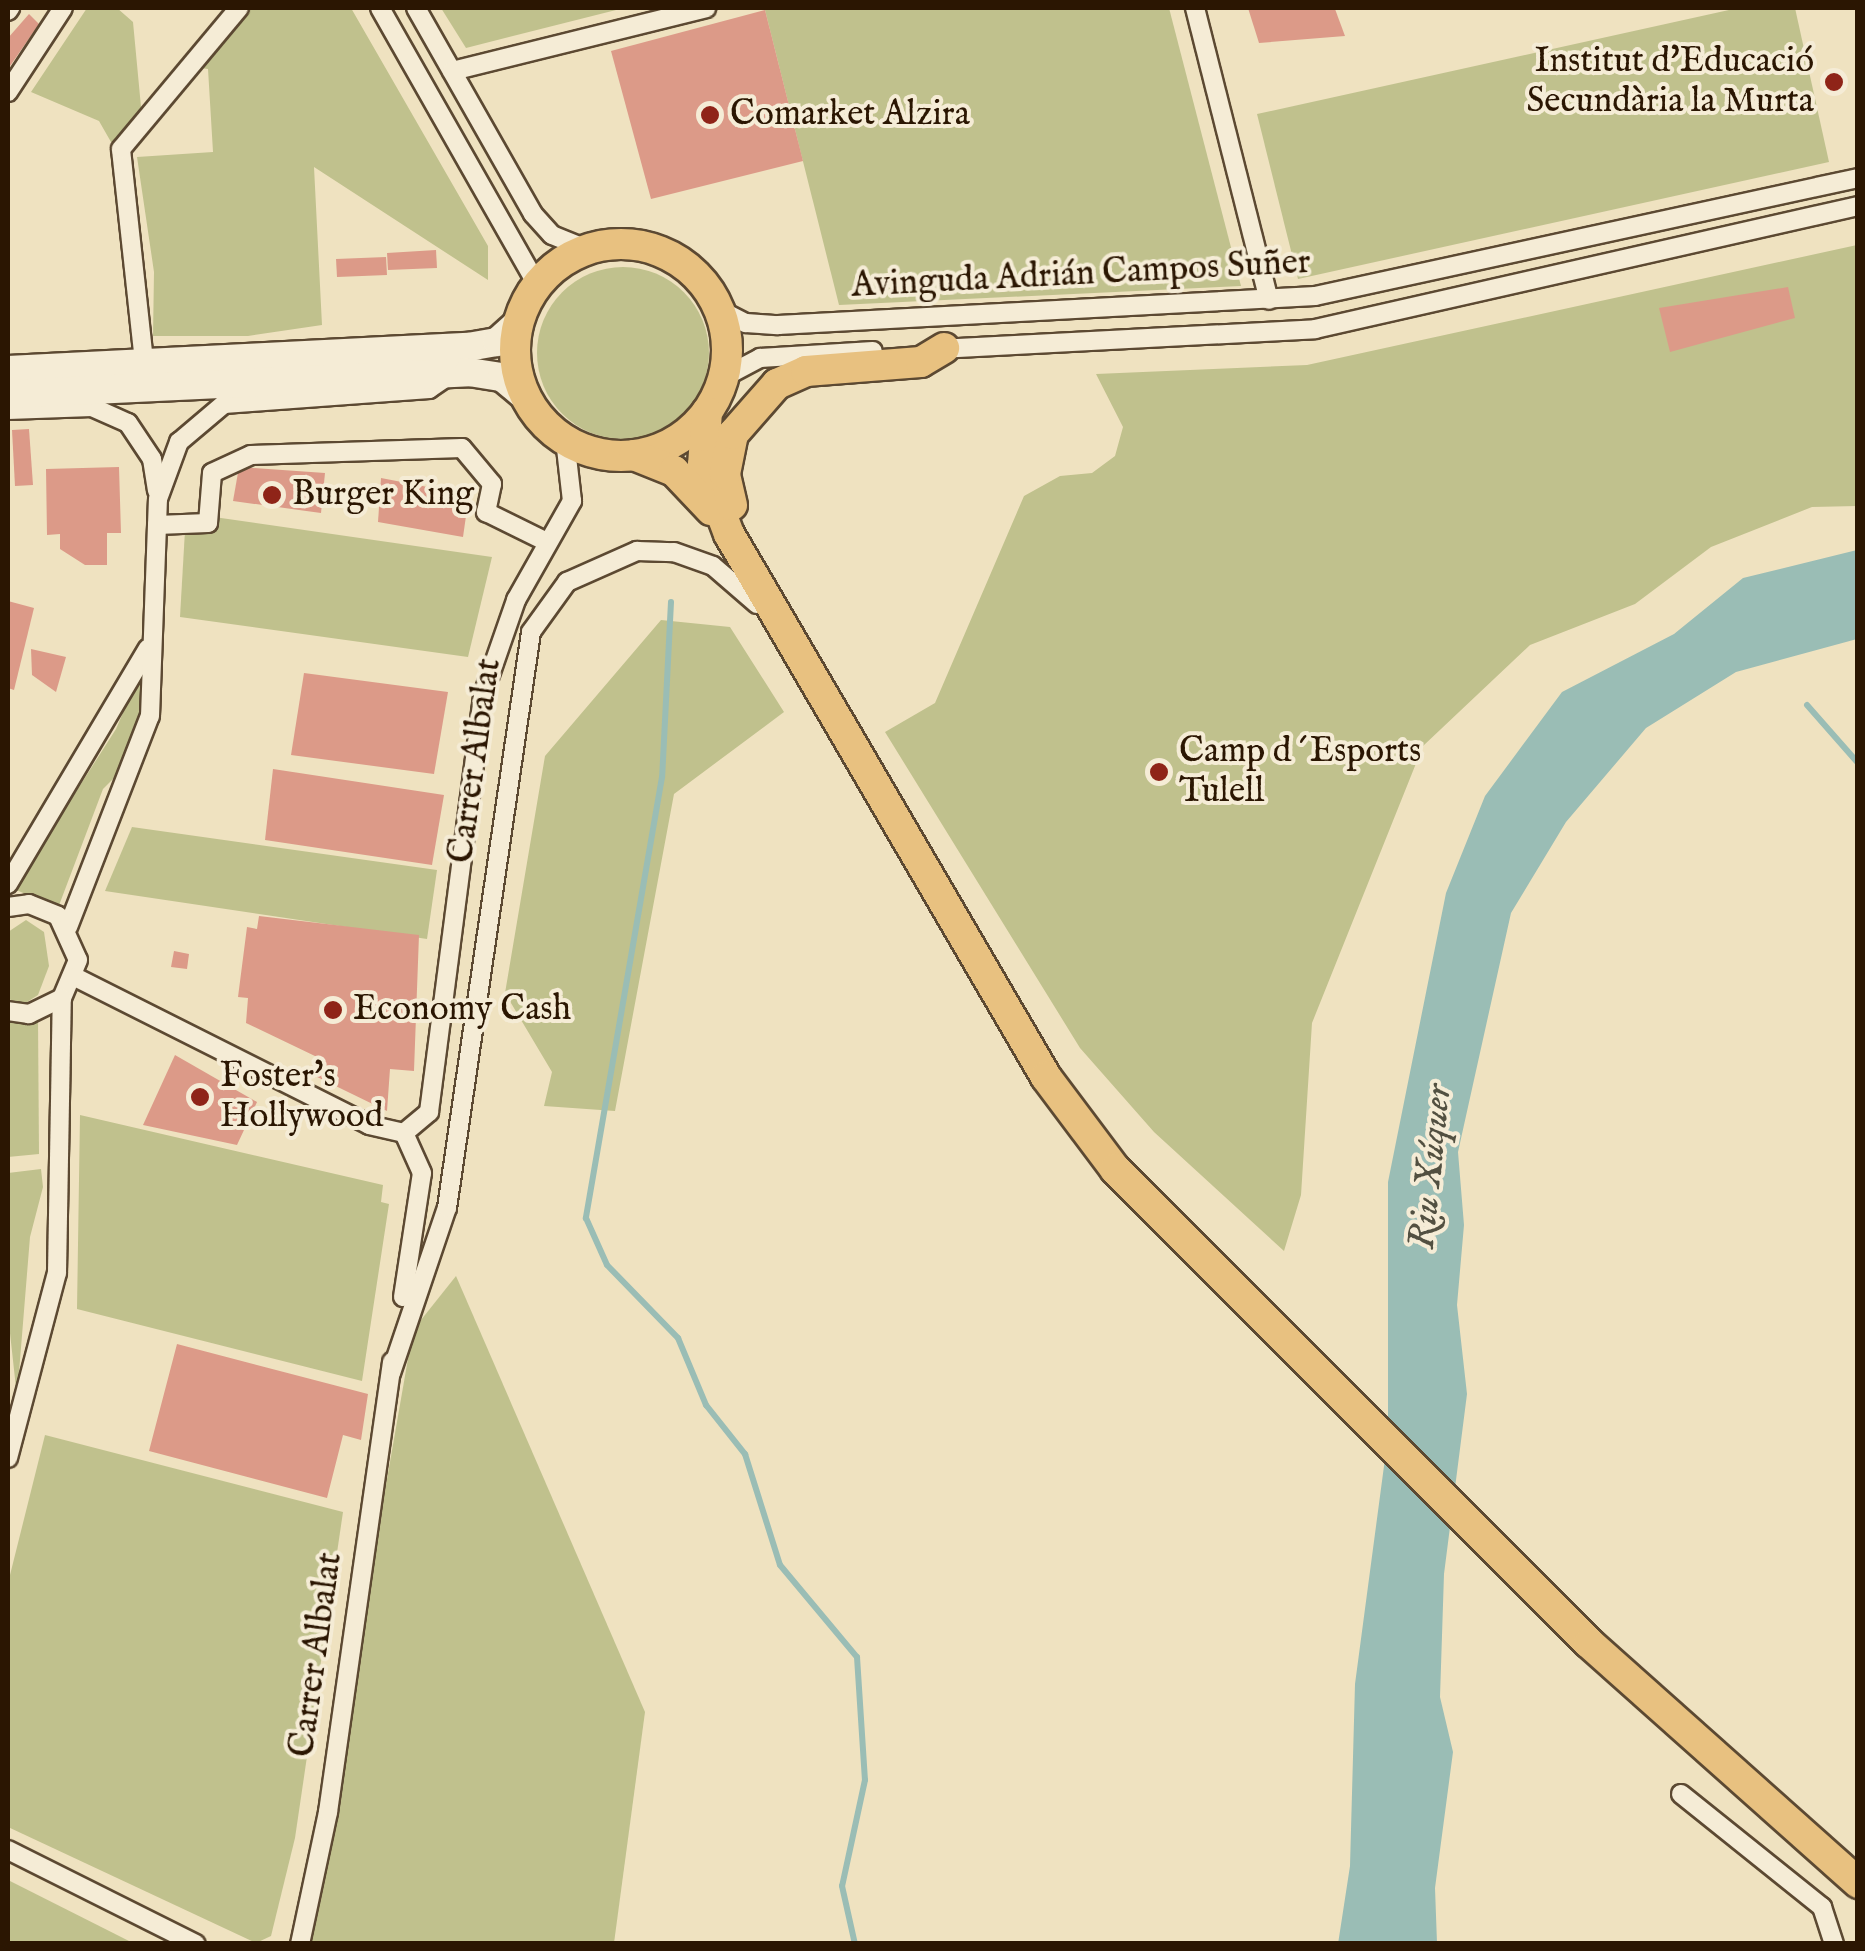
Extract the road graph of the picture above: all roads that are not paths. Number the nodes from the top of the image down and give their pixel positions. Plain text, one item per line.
1 (63, 8) edge
2 (239, 8) edge
3 (380, 8) edge
4 (416, 8) edge
5 (706, 8) edge
6 (1195, 8) edge
7 (452, 71) junction
8 (8, 92) edge
9 (1858, 178) edge
10 (1858, 206) edge
11 (587, 249) junction
12 (537, 284) junction
13 (1269, 300) junction
14 (720, 310) junction
15 (518, 324) junction
16 (944, 348) junction
17 (143, 352) dead end
18 (8, 370) edge
19 (452, 374) junction
20 (724, 377) junction
21 (8, 394) edge
22 (525, 396) junction
23 (8, 410) edge
24 (707, 412) junction
25 (565, 440) junction
26 (634, 455) junction
27 (158, 499) junction
28 (157, 525) junction
29 (730, 534) junction
30 (546, 542) junction
31 (148, 648) junction
32 (816, 684) junction
33 (872, 780) junction
34 (8, 884) edge
35 (8, 907) edge
36 (68, 928) junction
37 (76, 977) junction
38 (62, 998) junction
39 (8, 1012) edge
40 (404, 1134) junction
41 (390, 1374) junction
42 (8, 1458) edge
43 (1682, 1794) dead end
44 (8, 1850) edge
45 (1858, 1883) edge
46 (196, 1944) edge
47 (300, 1944) edge
48 (1834, 1944) edge

1 - 8 street
2 - 17 street
3 - 12 street
4 - 7 street
5 - 7 street
6 - 13 street
7 - 11 street
9 - 13 street, Avinguda Adrián Campos Suñer
10 - 16 street, Avinguda Adrián Campos Suñer
11 - 12 main road
11 - 14 main road
12 - 15 main road
13 - 14 street, Avinguda Adrián Campos Suñer
14 - 20 main road
15 - 18 main road
15 - 22 main road
16 - 20 street, Avinguda Adrián Campos Suñer
16 - 32 main road
19 - 21 main road
19 - 22 main road
19 - 27 street
20 - 24 main road
22 - 25 main road
23 - 27 street
24 - 26 main road
24 - 29 main road
25 - 26 main road
25 - 30 street, Carrer Albalat
26 - 29 main road
27 - 28 street
28 - 30 street
28 - 31 street
29 - 32 main road
30 - 40 street, Carrer Albalat
31 - 34 street
31 - 36 street
32 - 33 main road
33 - 41 street, Carrer Albalat
33 - 45 main road
35 - 36 street
36 - 37 street
37 - 38 street
37 - 40 street
38 - 39 street
38 - 42 street
40 - 41 street, Carrer Albalat
41 - 47 street, Carrer Albalat
43 - 48 street
44 - 46 street

